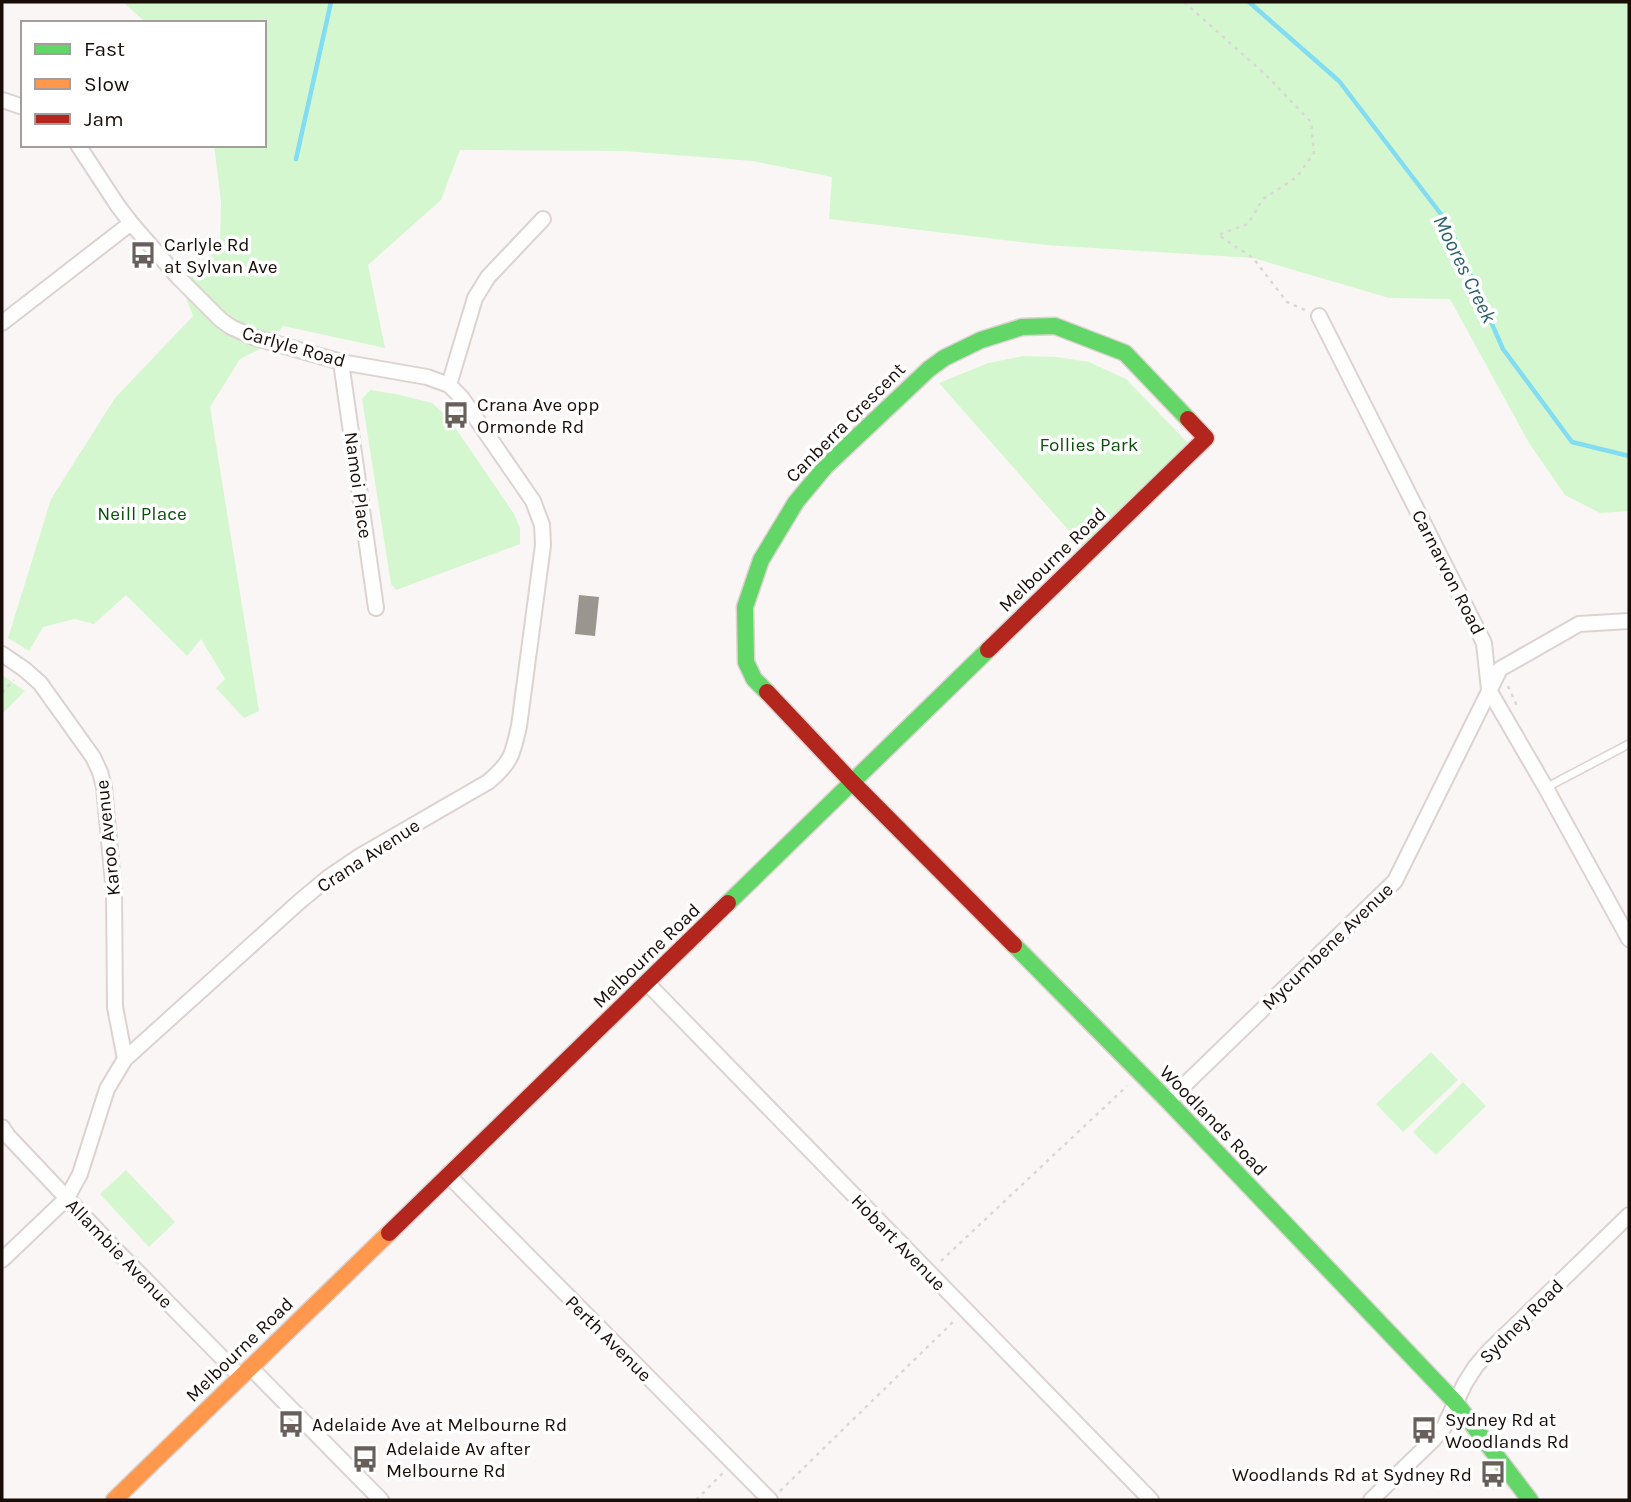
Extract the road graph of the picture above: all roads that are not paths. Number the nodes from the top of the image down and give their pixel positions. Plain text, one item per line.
1 (2, 100) edge
2 (21, 106) edge
3 (79, 147) edge
4 (543, 219) dead end
5 (131, 223) junction
6 (1319, 316) road end
7 (2, 323) edge
8 (341, 362) junction
9 (449, 385) junction
10 (462, 398) joint
11 (1206, 438) joint
12 (376, 608) dead end
13 (1629, 621) edge
14 (2, 654) edge
15 (1489, 690) junction
16 (1629, 744) edge
17 (852, 782) junction
18 (1547, 790) junction
19 (1629, 939) edge
20 (647, 983) junction
21 (125, 1059) junction
22 (1168, 1101) junction
23 (2, 1127) edge
24 (449, 1175) junction
25 (67, 1198) junction
26 (1629, 1214) edge
27 (2, 1260) edge
28 (245, 1371) junction
29 (1455, 1403) junction
30 (775, 1495) edge
31 (114, 1500) edge
32 (381, 1500) edge
33 (1151, 1500) edge
34 (1371, 1500) edge
35 (1530, 1500) edge

1 - 2 street
3 - 5 street, Carlyle Road
4 - 9 street
5 - 7 street
5 - 8 street, Carlyle Road
6 - 15 street, Carnarvon Road
8 - 9 street, Carlyle Road
8 - 12 street, Namoi Place
9 - 10 street, Carlyle Road
10 - 21 street, Crana Avenue
11 - 17 street, Melbourne Road
11 - 17 street, Canberra Crescent
13 - 15 street, Mycumbene Avenue
14 - 21 street, Karoo Avenue
15 - 18 street, Carnarvon Road
15 - 22 street, Mycumbene Avenue
16 - 18 lane
17 - 20 street, Melbourne Road
17 - 22 street, Woodlands Road
18 - 19 street, Carnarvon Road
20 - 24 street, Melbourne Road
20 - 33 street, Hobart Avenue
21 - 25 street, Crana Avenue
22 - 29 street, Woodlands Road
23 - 25 street, Allambie Avenue
24 - 28 street, Melbourne Road
24 - 30 street, Perth Avenue
25 - 27 street, Crana Avenue
25 - 28 street, Allambie Avenue
26 - 29 street, Sydney Road
28 - 31 street, Melbourne Road
28 - 32 street, Allambie Avenue
29 - 34 street, Sydney Road
29 - 35 street, Woodlands Road

